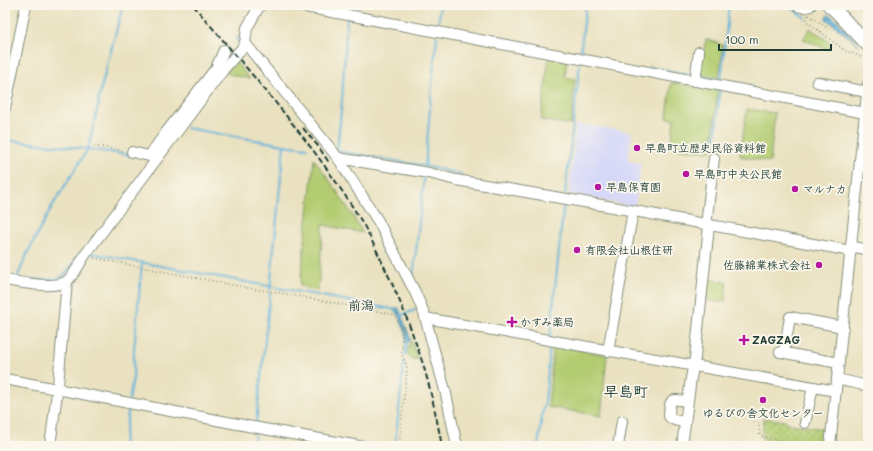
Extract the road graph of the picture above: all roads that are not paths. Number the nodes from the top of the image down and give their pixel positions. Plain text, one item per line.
1 (26, 5) edge
2 (260, 5) edge
3 (295, 5) edge
4 (800, 5) edge
5 (809, 5) edge
6 (829, 5) edge
7 (244, 43) junction
8 (868, 45) edge
9 (224, 50) dead end
10 (699, 52) dead end
11 (219, 70) junction
12 (695, 77) junction
13 (817, 82) dead end
14 (868, 88) edge
15 (5, 108) edge
16 (865, 113) junction
17 (132, 152) road end
18 (154, 156) junction
19 (338, 158) junction
20 (714, 158) dead end
21 (633, 211) junction
22 (708, 225) junction
23 (851, 249) junction
24 (868, 250) edge
25 (5, 280) edge
26 (67, 281) junction
27 (424, 316) junction
28 (840, 327) junction
29 (608, 351) junction
30 (836, 362) junction
31 (693, 366) junction
32 (5, 379) edge
33 (837, 379) junction
34 (868, 386) edge
35 (58, 387) junction
36 (813, 387) junction
37 (833, 391) junction
38 (688, 401) junction
39 (622, 421) dead end
40 (685, 422) junction
41 (805, 423) dead end
42 (50, 446) edge
43 (359, 446) edge
44 (457, 446) edge
45 (618, 446) edge
46 (682, 446) edge
47 (830, 446) edge

1 - 15 street
2 - 7 street
3 - 12 street
4 - 5 main road
6 - 8 main road
7 - 11 street
7 - 19 street
9 - 11 street
10 - 12 street
11 - 18 street
12 - 16 street
13 - 14 street
14 - 16 street
16 - 23 street
17 - 18 street
18 - 26 street
19 - 21 street
19 - 27 street
20 - 22 street
21 - 22 street
21 - 29 street
22 - 23 street
22 - 31 street
23 - 24 street
23 - 28 street
25 - 26 street
26 - 35 street
27 - 29 street
27 - 44 street
28 - 30 street
28 - 30 street
29 - 31 street
30 - 33 street
31 - 36 street
31 - 38 street
32 - 35 street
33 - 34 street
33 - 37 street
35 - 42 street
35 - 43 street
36 - 37 street
36 - 41 street
37 - 47 street
38 - 40 street
38 - 40 street
39 - 45 street
40 - 46 street

